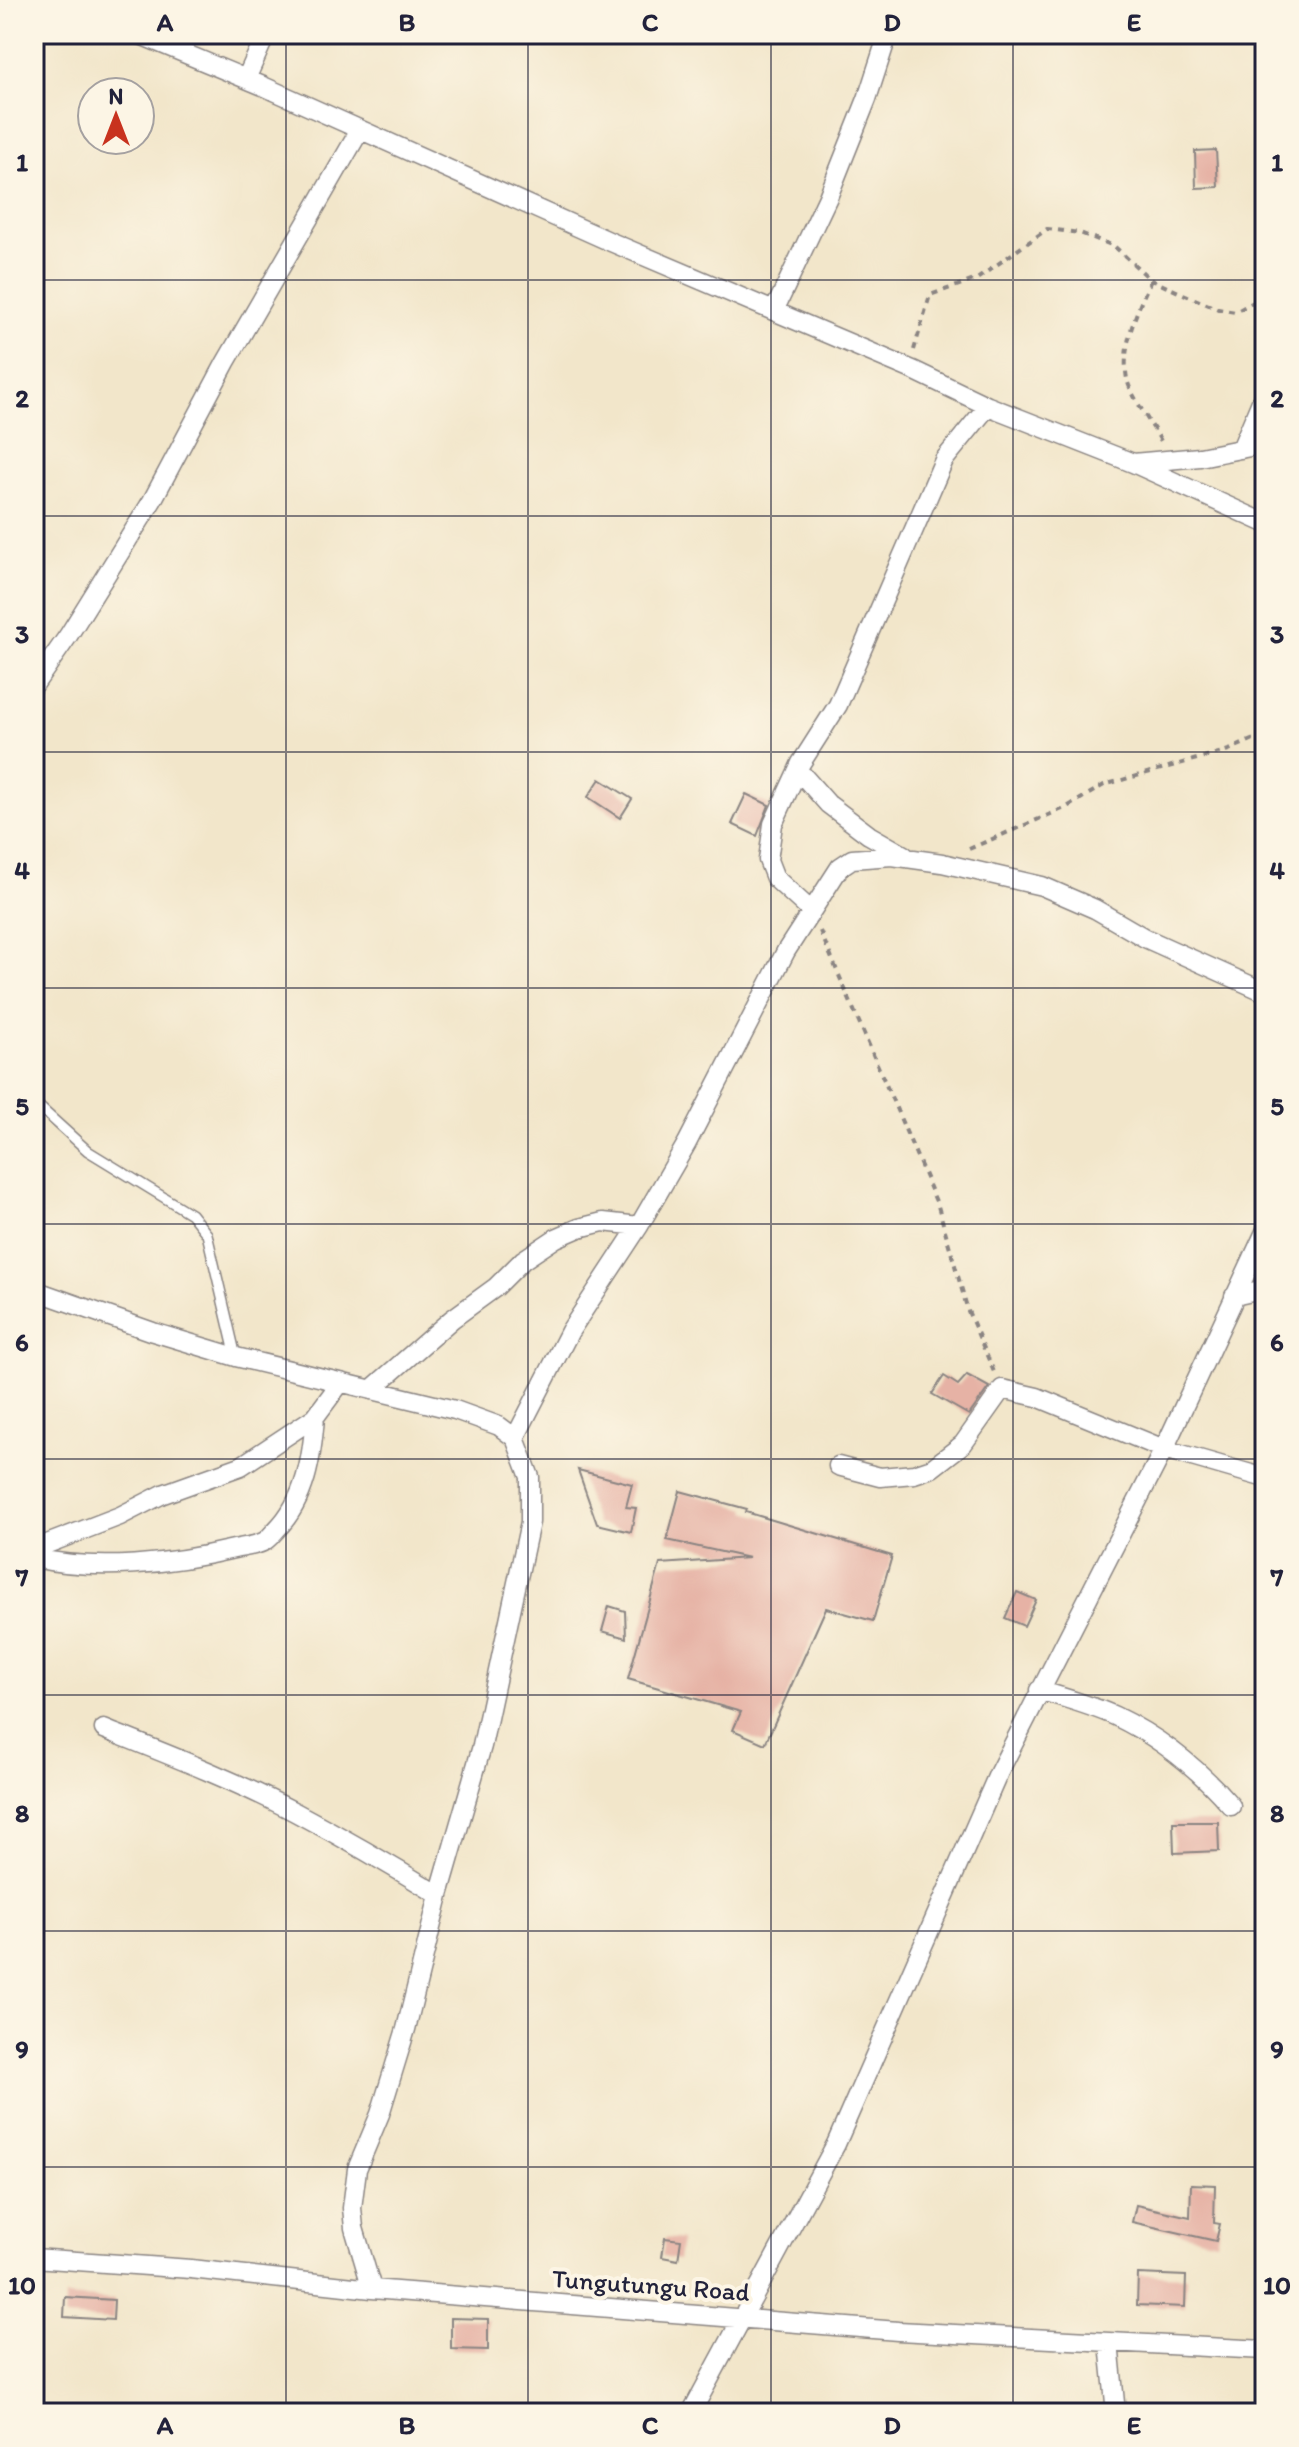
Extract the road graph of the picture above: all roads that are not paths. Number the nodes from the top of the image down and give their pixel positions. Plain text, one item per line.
1 (138, 34) edge
2 (266, 34) edge
3 (888, 34) edge
4 (246, 79) junction
5 (360, 130) junction
6 (774, 311) junction
7 (1265, 392) edge
8 (988, 406) junction
9 (1265, 444) edge
10 (1241, 449) junction
11 (1133, 463) junction
12 (1265, 523) edge
13 (34, 685) edge
14 (798, 770) junction
15 (908, 858) junction
16 (811, 911) junction
17 (1265, 992) edge
18 (34, 1102) edge
19 (639, 1226) junction
20 (1265, 1232) edge
21 (1265, 1289) edge
22 (34, 1290) edge
23 (1234, 1296) junction
24 (236, 1357) junction
25 (341, 1382) junction
26 (372, 1389) junction
27 (315, 1417) junction
28 (515, 1438) junction
29 (1164, 1449) junction
30 (838, 1466) dead end
31 (1265, 1478) edge
32 (34, 1549) edge
33 (34, 1558) edge
34 (1039, 1690) junction
35 (104, 1729) dead end
36 (1231, 1806) dead end
37 (439, 1895) junction
38 (34, 2258) edge
39 (372, 2289) junction
40 (744, 2318) junction
41 (1109, 2343) junction
42 (1265, 2350) edge
43 (691, 2413) edge
44 (1116, 2413) edge

1 - 4 street
2 - 4 street
3 - 6 street
4 - 5 street
5 - 6 street
5 - 13 street
6 - 8 street
7 - 10 street
8 - 11 street
8 - 14 street
9 - 10 street
10 - 11 street
11 - 12 street
14 - 15 street
14 - 16 street
15 - 16 street
15 - 17 street
16 - 19 street
18 - 24 lane
19 - 26 street
19 - 28 street
20 - 23 street
21 - 23 street
22 - 24 street
23 - 29 street
24 - 25 street
25 - 26 street
25 - 27 street
26 - 28 street
27 - 32 street
27 - 33 street
28 - 37 street
29 - 30 street
29 - 31 street
29 - 34 street
34 - 36 street
34 - 40 street
35 - 37 street
37 - 39 street
38 - 39 street, Tungutungu Road
39 - 40 street, Tungutungu Road
40 - 41 street, Tungutungu Road
40 - 43 street
41 - 42 street, Tungutungu Road
41 - 44 street

